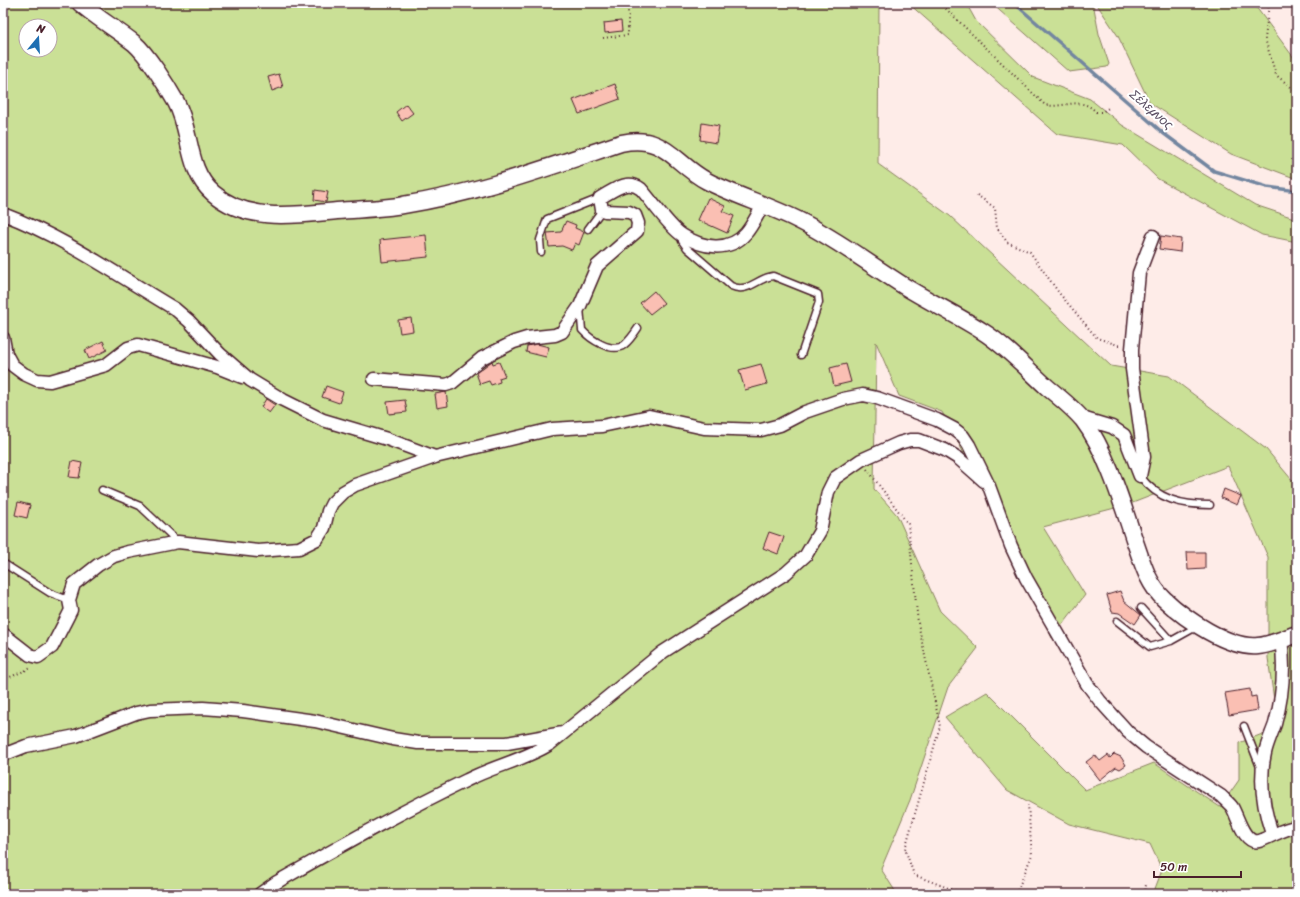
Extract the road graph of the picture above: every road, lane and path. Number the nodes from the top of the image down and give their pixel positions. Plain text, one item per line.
1 (80, 3) edge
2 (628, 3) edge
3 (940, 3) edge
4 (1269, 3) edge
5 (603, 38) dead end
6 (1297, 92) edge
7 (1110, 107) dead end
8 (977, 195) dead end
9 (601, 204) junction
10 (764, 204) junction
11 (3, 214) edge
12 (588, 229) dead end
13 (681, 235) junction
14 (1153, 236) dead end
15 (541, 252) dead end
16 (580, 306) junction
17 (638, 328) dead end
18 (3, 338) edge
19 (1132, 349) junction
20 (801, 354) dead end
21 (374, 379) dead end
22 (250, 380) junction
23 (1082, 418) junction
24 (435, 457) junction
25 (861, 460) junction
26 (1140, 476) junction
27 (989, 486) junction
28 (102, 490) dead end
29 (1210, 505) dead end
30 (178, 542) junction
31 (3, 562) edge
32 (69, 600) junction
33 (1141, 608) dead end
34 (1117, 621) dead end
35 (1199, 625) junction
36 (3, 634) edge
37 (1297, 634) edge
38 (1281, 639) junction
39 (1172, 640) junction
40 (1244, 726) dead end
41 (565, 732) junction
42 (3, 755) edge
43 (1262, 774) junction
44 (1028, 805) dead end
45 (1297, 827) edge
46 (1272, 834) junction
47 (1146, 885) dead end
48 (260, 894) edge
49 (964, 894) edge
50 (1016, 894) edge
51 (1144, 894) edge

1 - 10 main road
2 - 5 path
3 - 7 path
4 - 6 path
8 - 19 path
9 - 12 lane
9 - 13 street
9 - 15 lane
9 - 16 street
10 - 13 street
10 - 23 main road
11 - 22 street
13 - 20 lane
14 - 19 street
16 - 17 lane
16 - 21 street
18 - 22 street
19 - 26 street
22 - 24 street
23 - 26 street
23 - 35 main road
24 - 27 street
24 - 30 street
25 - 27 street
25 - 41 street
25 - 49 path
26 - 29 lane
27 - 46 street
28 - 30 lane
30 - 32 street
31 - 32 lane
32 - 36 street
33 - 39 lane
34 - 39 lane
35 - 38 main road
35 - 39 lane
37 - 38 main road
38 - 43 street
40 - 43 lane
41 - 42 street
41 - 48 street
43 - 46 street
44 - 50 path
45 - 46 street
47 - 51 path

